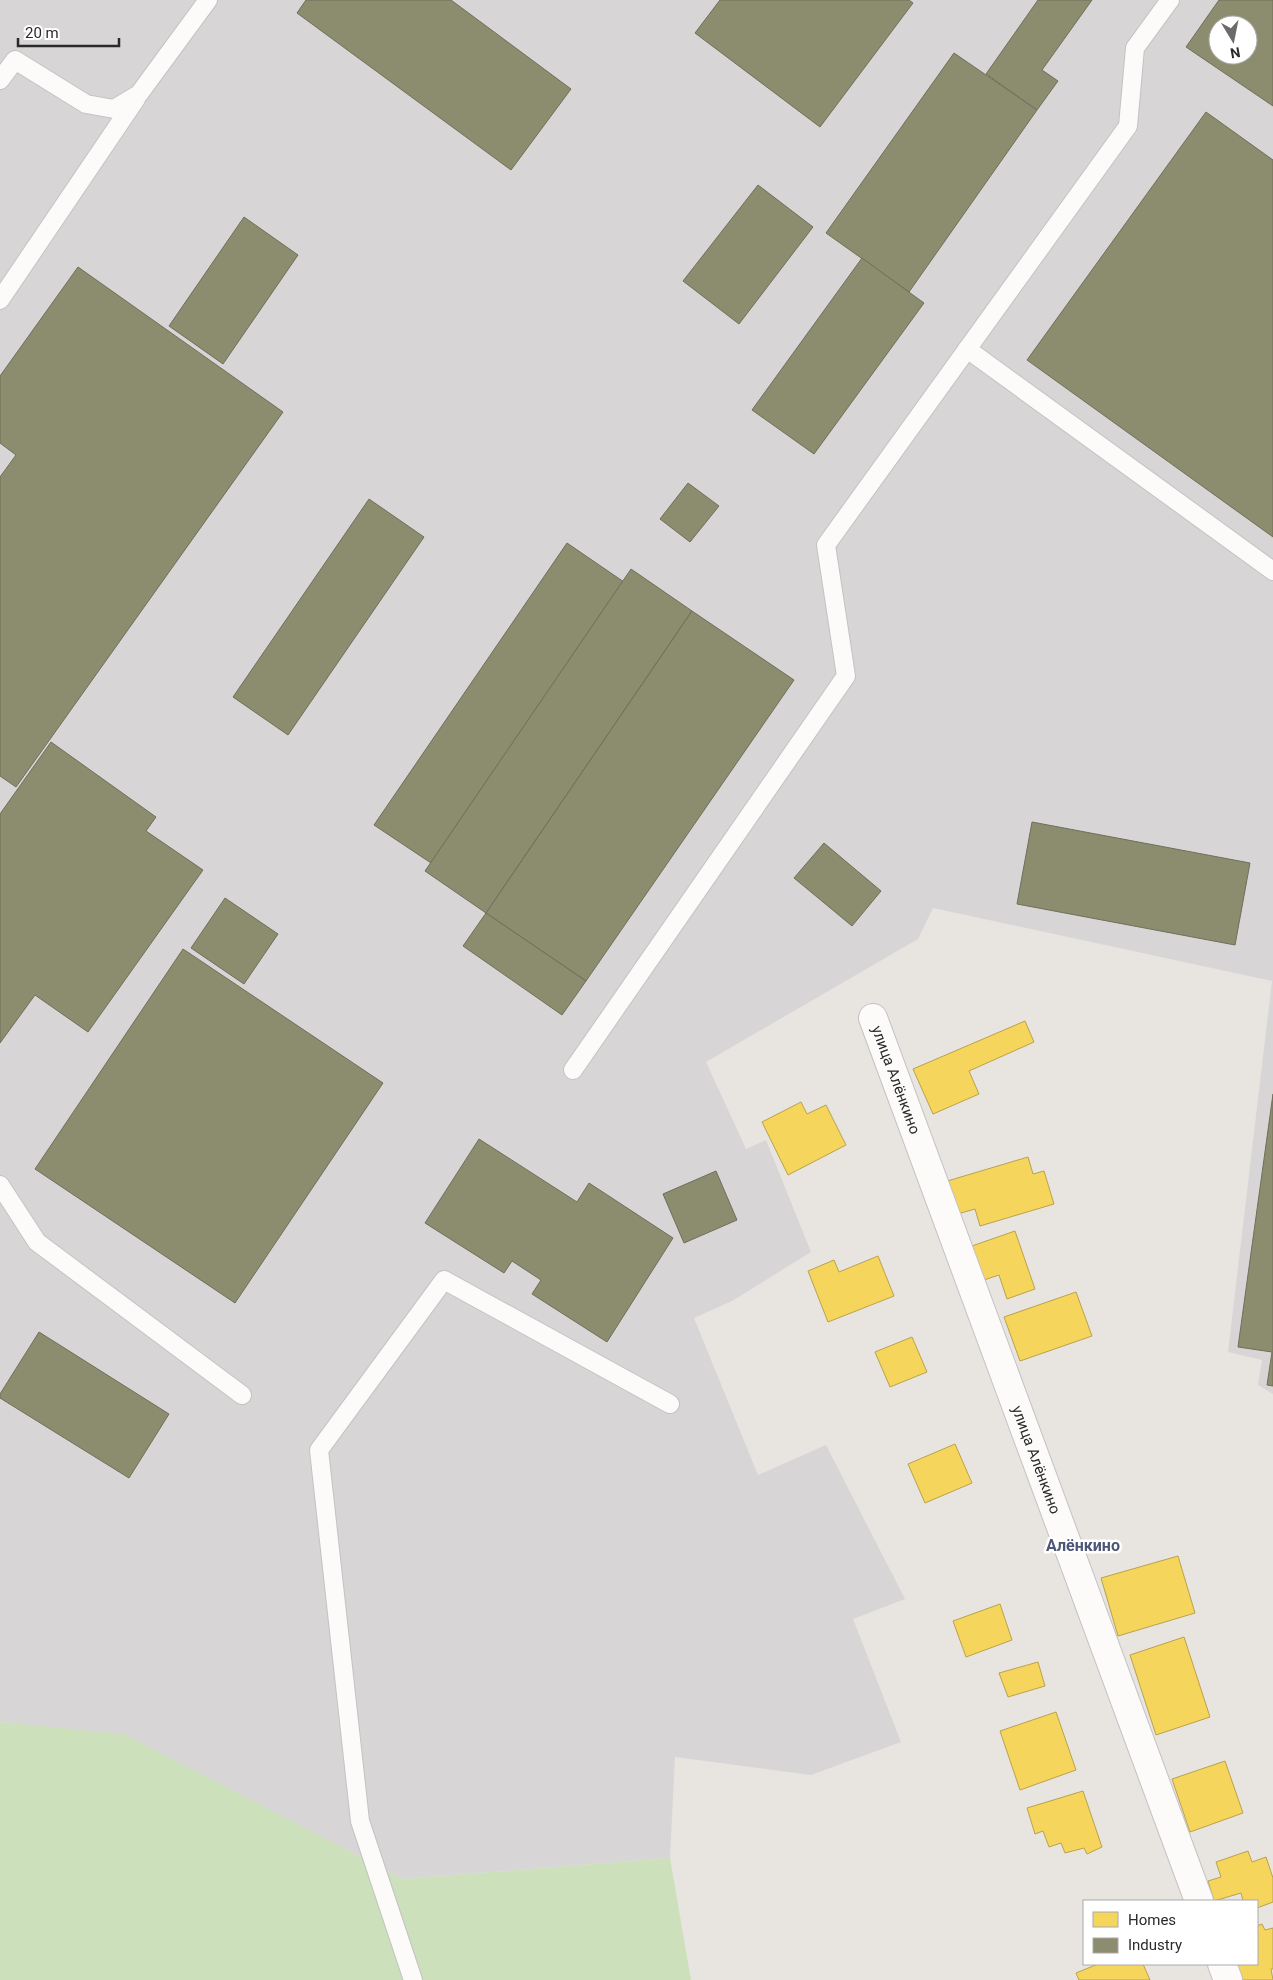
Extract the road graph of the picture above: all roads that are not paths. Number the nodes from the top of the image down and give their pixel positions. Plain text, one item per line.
1 (208, 0) edge
2 (1170, 0) edge
3 (0, 80) edge
4 (139, 94) junction
5 (0, 300) edge
6 (967, 350) junction
7 (1273, 571) edge
8 (873, 1018) dead end
9 (573, 1070) dead end
10 (0, 1185) edge
11 (242, 1395) dead end
12 (670, 1404) dead end
13 (1199, 1900) edge
14 (1222, 1965) edge
15 (413, 1980) edge
16 (1228, 1980) edge

1 - 4 lane
2 - 6 lane
3 - 4 lane
4 - 5 lane
6 - 7 lane
6 - 9 lane
8 - 13 street, улица Алёнкино
10 - 11 lane
12 - 15 lane
14 - 16 street

